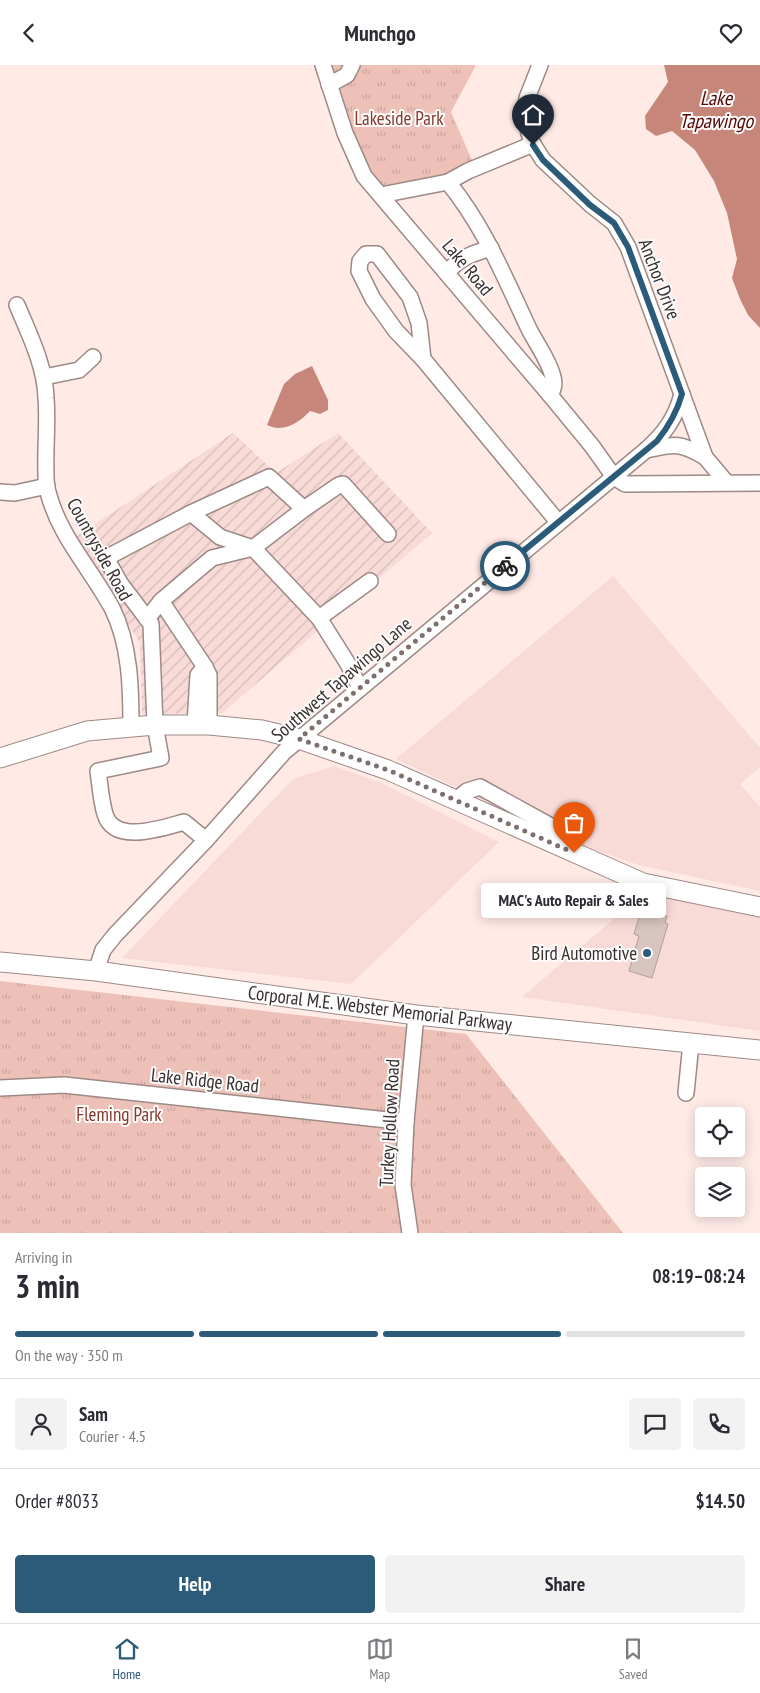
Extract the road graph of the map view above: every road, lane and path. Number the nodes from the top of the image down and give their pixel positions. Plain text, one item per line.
1 (323, 65) edge
2 (352, 65) edge
3 (540, 65) edge
4 (329, 85) junction
5 (533, 145) junction
6 (448, 182) junction
7 (381, 195) junction
8 (491, 248) junction
9 (448, 273) junction
10 (17, 305) dead end
11 (92, 357) dead end
12 (423, 359) junction
13 (44, 377) junction
14 (682, 394) junction
15 (550, 395) junction
16 (646, 450) junction
17 (705, 457) junction
18 (614, 477) junction
19 (726, 483) junction
20 (760, 483) edge
21 (47, 487) junction
22 (0, 492) edge
23 (304, 509) junction
24 (191, 513) junction
25 (558, 522) junction
26 (388, 534) dead end
27 (253, 549) junction
28 (370, 581) dead end
29 (161, 601) junction
30 (319, 618) junction
31 (147, 619) junction
32 (360, 688) junction
33 (155, 725) junction
34 (202, 725) junction
35 (131, 727) junction
36 (299, 739) junction
37 (0, 758) edge
38 (206, 840) junction
39 (760, 907) edge
40 (0, 962) edge
41 (96, 971) junction
42 (416, 1015) junction
43 (692, 1043) junction
44 (760, 1050) edge
45 (0, 1088) edge
46 (686, 1093) dead end
47 (406, 1122) junction
48 (410, 1233) edge

1 - 4 street, Lake Road
2 - 4 street
3 - 5 street, Anchor Drive
4 - 7 street, Lake Road
5 - 6 street
5 - 14 street, Anchor Drive
6 - 7 street
6 - 8 street
7 - 9 street, Lake Road
8 - 9 street
8 - 15 street
9 - 15 street, Lake Road
10 - 13 street, Countryside Road
11 - 13 street
12 - 12 street
12 - 25 street
13 - 21 street, Countryside Road
14 - 16 street
14 - 17 street, Anchor Drive
15 - 18 street, Lake Road
16 - 17 street, Anchor Drive
16 - 18 street, Southwest Tapawingo Lane
17 - 19 street, Anchor Drive
18 - 19 street
18 - 25 street, Southwest Tapawingo Lane
19 - 20 street
21 - 22 street
21 - 35 street, Countryside Road
23 - 24 street
23 - 26 street
23 - 27 street
24 - 27 street
24 - 31 street
25 - 32 street, Southwest Tapawingo Lane
27 - 29 street
27 - 30 street
28 - 30 street
29 - 31 street
29 - 34 street
30 - 32 street
31 - 33 street
32 - 36 street, Southwest Tapawingo Lane
33 - 34 main road
33 - 35 main road
33 - 38 street
34 - 36 main road
35 - 37 main road
36 - 38 street, Southwest Tapawingo Lane
36 - 39 main road
38 - 41 street, Southwest Tapawingo Lane
40 - 41 main road, Corporal M.E. Webster Memorial Parkway
41 - 42 main road, Corporal M.E. Webster Memorial Parkway
42 - 43 main road, Corporal M.E. Webster Memorial Parkway
42 - 47 street, Turkey Hollow Road
43 - 44 main road, Corporal M.E. Webster Memorial Parkway
43 - 46 street
45 - 47 street, Lake Ridge Road
47 - 48 street, Turkey Hollow Road

